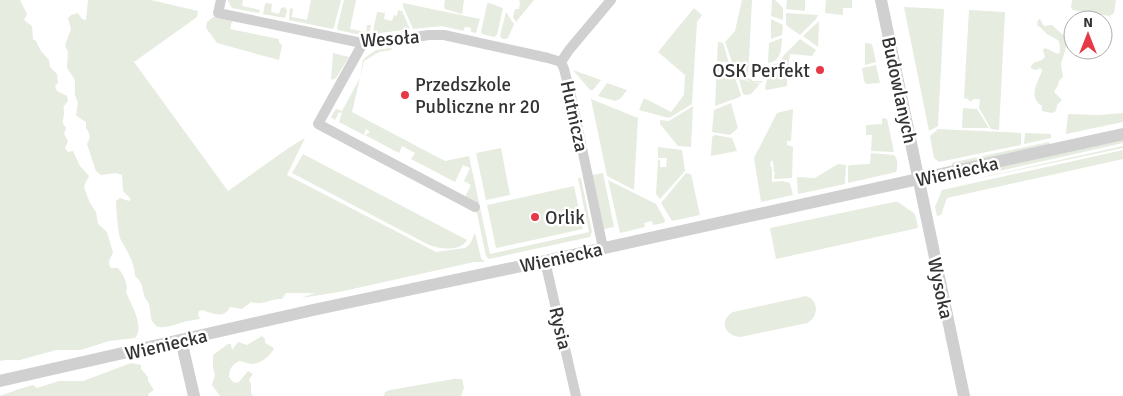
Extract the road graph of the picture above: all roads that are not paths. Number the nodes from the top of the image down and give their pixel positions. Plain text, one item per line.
1 (221, 0) edge
2 (611, 0) edge
3 (881, 0) edge
4 (363, 43) junction
5 (561, 62) junction
6 (1123, 134) edge
7 (918, 179) junction
8 (475, 207) dead end
9 (603, 248) junction
10 (546, 261) junction
11 (181, 340) junction
12 (0, 382) edge
13 (194, 396) edge
14 (576, 396) edge
15 (964, 396) edge

1 - 4 street, Wesoła
2 - 5 street, Hutnicza
3 - 7 street, Budowlanych
4 - 5 street, Wesoła
4 - 8 street
5 - 9 street, Hutnicza
6 - 7 street, Wieniecka
7 - 9 street, Wieniecka
7 - 15 street, Wysoka
9 - 10 street, Wieniecka
10 - 11 street, Wieniecka
10 - 14 street, Rysia
11 - 12 street, Wieniecka
11 - 13 street

